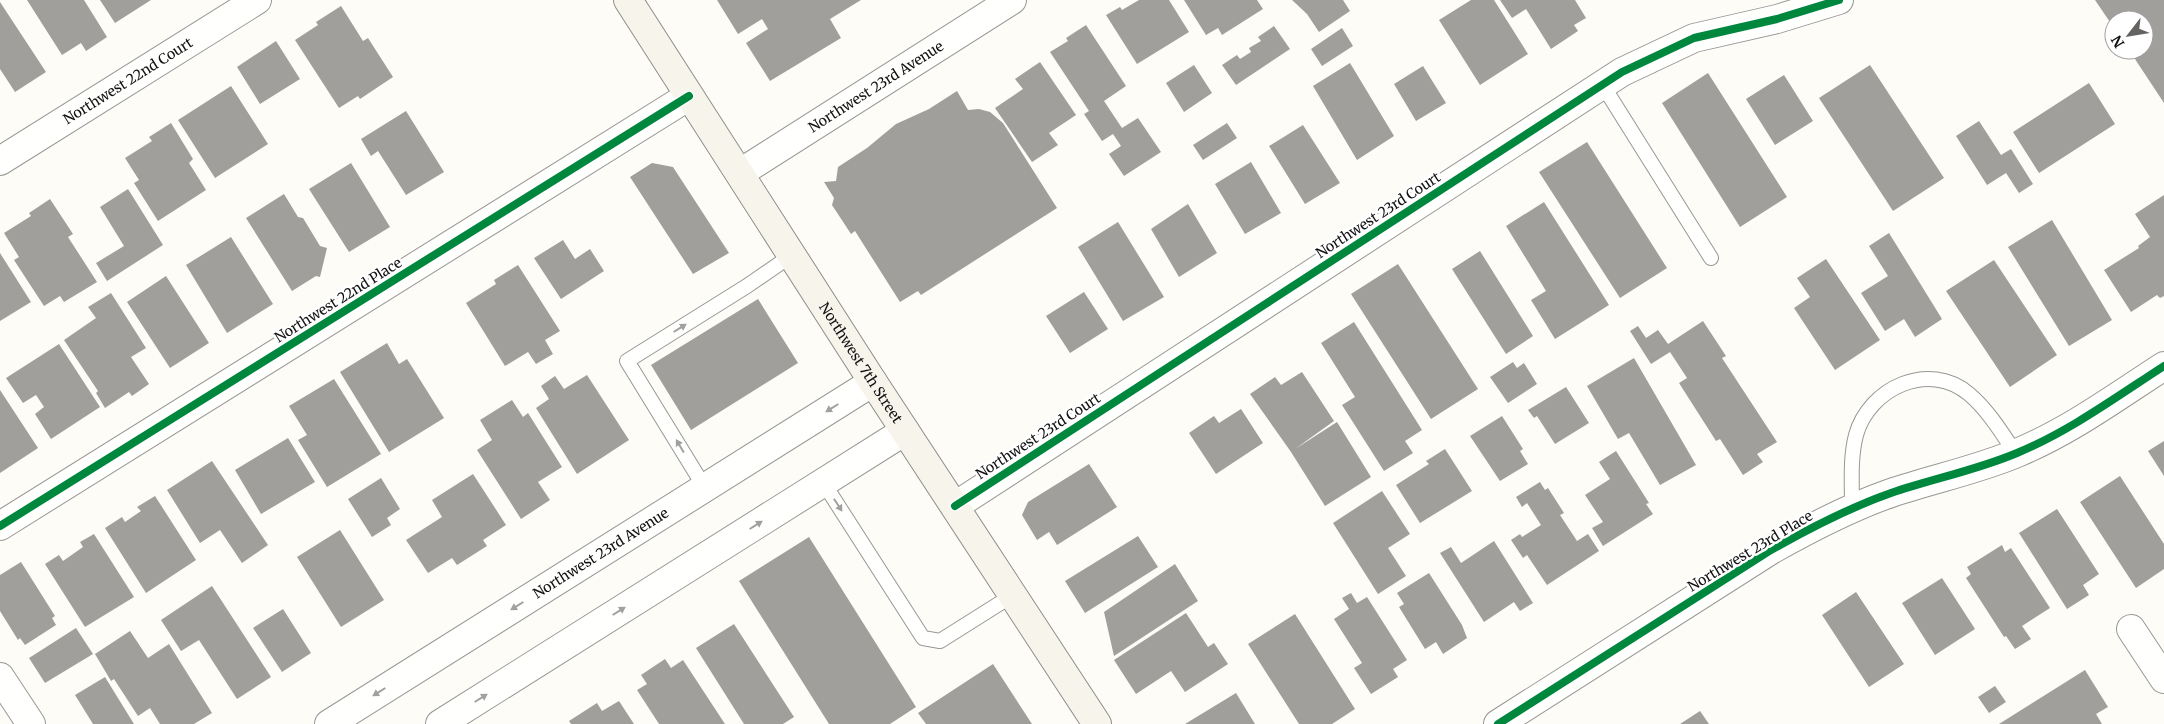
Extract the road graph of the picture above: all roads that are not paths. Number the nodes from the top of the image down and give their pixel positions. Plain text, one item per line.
1 (257, 0) edge
2 (628, 0) edge
3 (1012, 0) edge
4 (1839, 0) edge
5 (1602, 84) junction
6 (689, 96) junction
7 (0, 161) edge
8 (740, 173) junction
9 (792, 255) junction
10 (1711, 258) dead end
11 (2164, 366) edge
12 (874, 382) junction
13 (905, 431) junction
14 (2016, 454) junction
15 (823, 482) junction
16 (705, 488) junction
17 (955, 506) junction
18 (1852, 507) junction
19 (0, 526) edge
20 (1014, 595) junction
21 (2131, 629) dead end
22 (0, 677) edge
23 (2164, 679) edge
24 (30, 724) edge
25 (329, 724) edge
26 (440, 724) edge
27 (1097, 724) edge
28 (1498, 724) edge

1 - 7 street, Northwest 22nd Court
2 - 6 main road, Northwest 7th Street
3 - 8 street, Northwest 23rd Avenue
4 - 5 street, Northwest 23rd Court
5 - 10 lane
5 - 17 street, Northwest 23rd Court
6 - 8 main road, Northwest 7th Street
6 - 19 street, Northwest 22nd Place
8 - 9 main road, Northwest 7th Street
9 - 12 main road, Northwest 7th Street
16 -> 9 lane
11 - 14 street, Northwest 23rd Place
12 - 13 main road, Northwest 7th Street
12 -> 16 street, Northwest 23rd Avenue
13 - 15 street
13 - 17 main road, Northwest 7th Street
14 - 18 street, Northwest 23rd Place
14 - 18 lane
15 -> 20 lane
26 -> 15 street
16 -> 25 street, Northwest 23rd Avenue
17 - 20 main road, Northwest 7th Street
18 - 28 street, Northwest 23rd Place
20 - 27 main road, Northwest 7th Street
21 - 23 street
22 - 24 street

